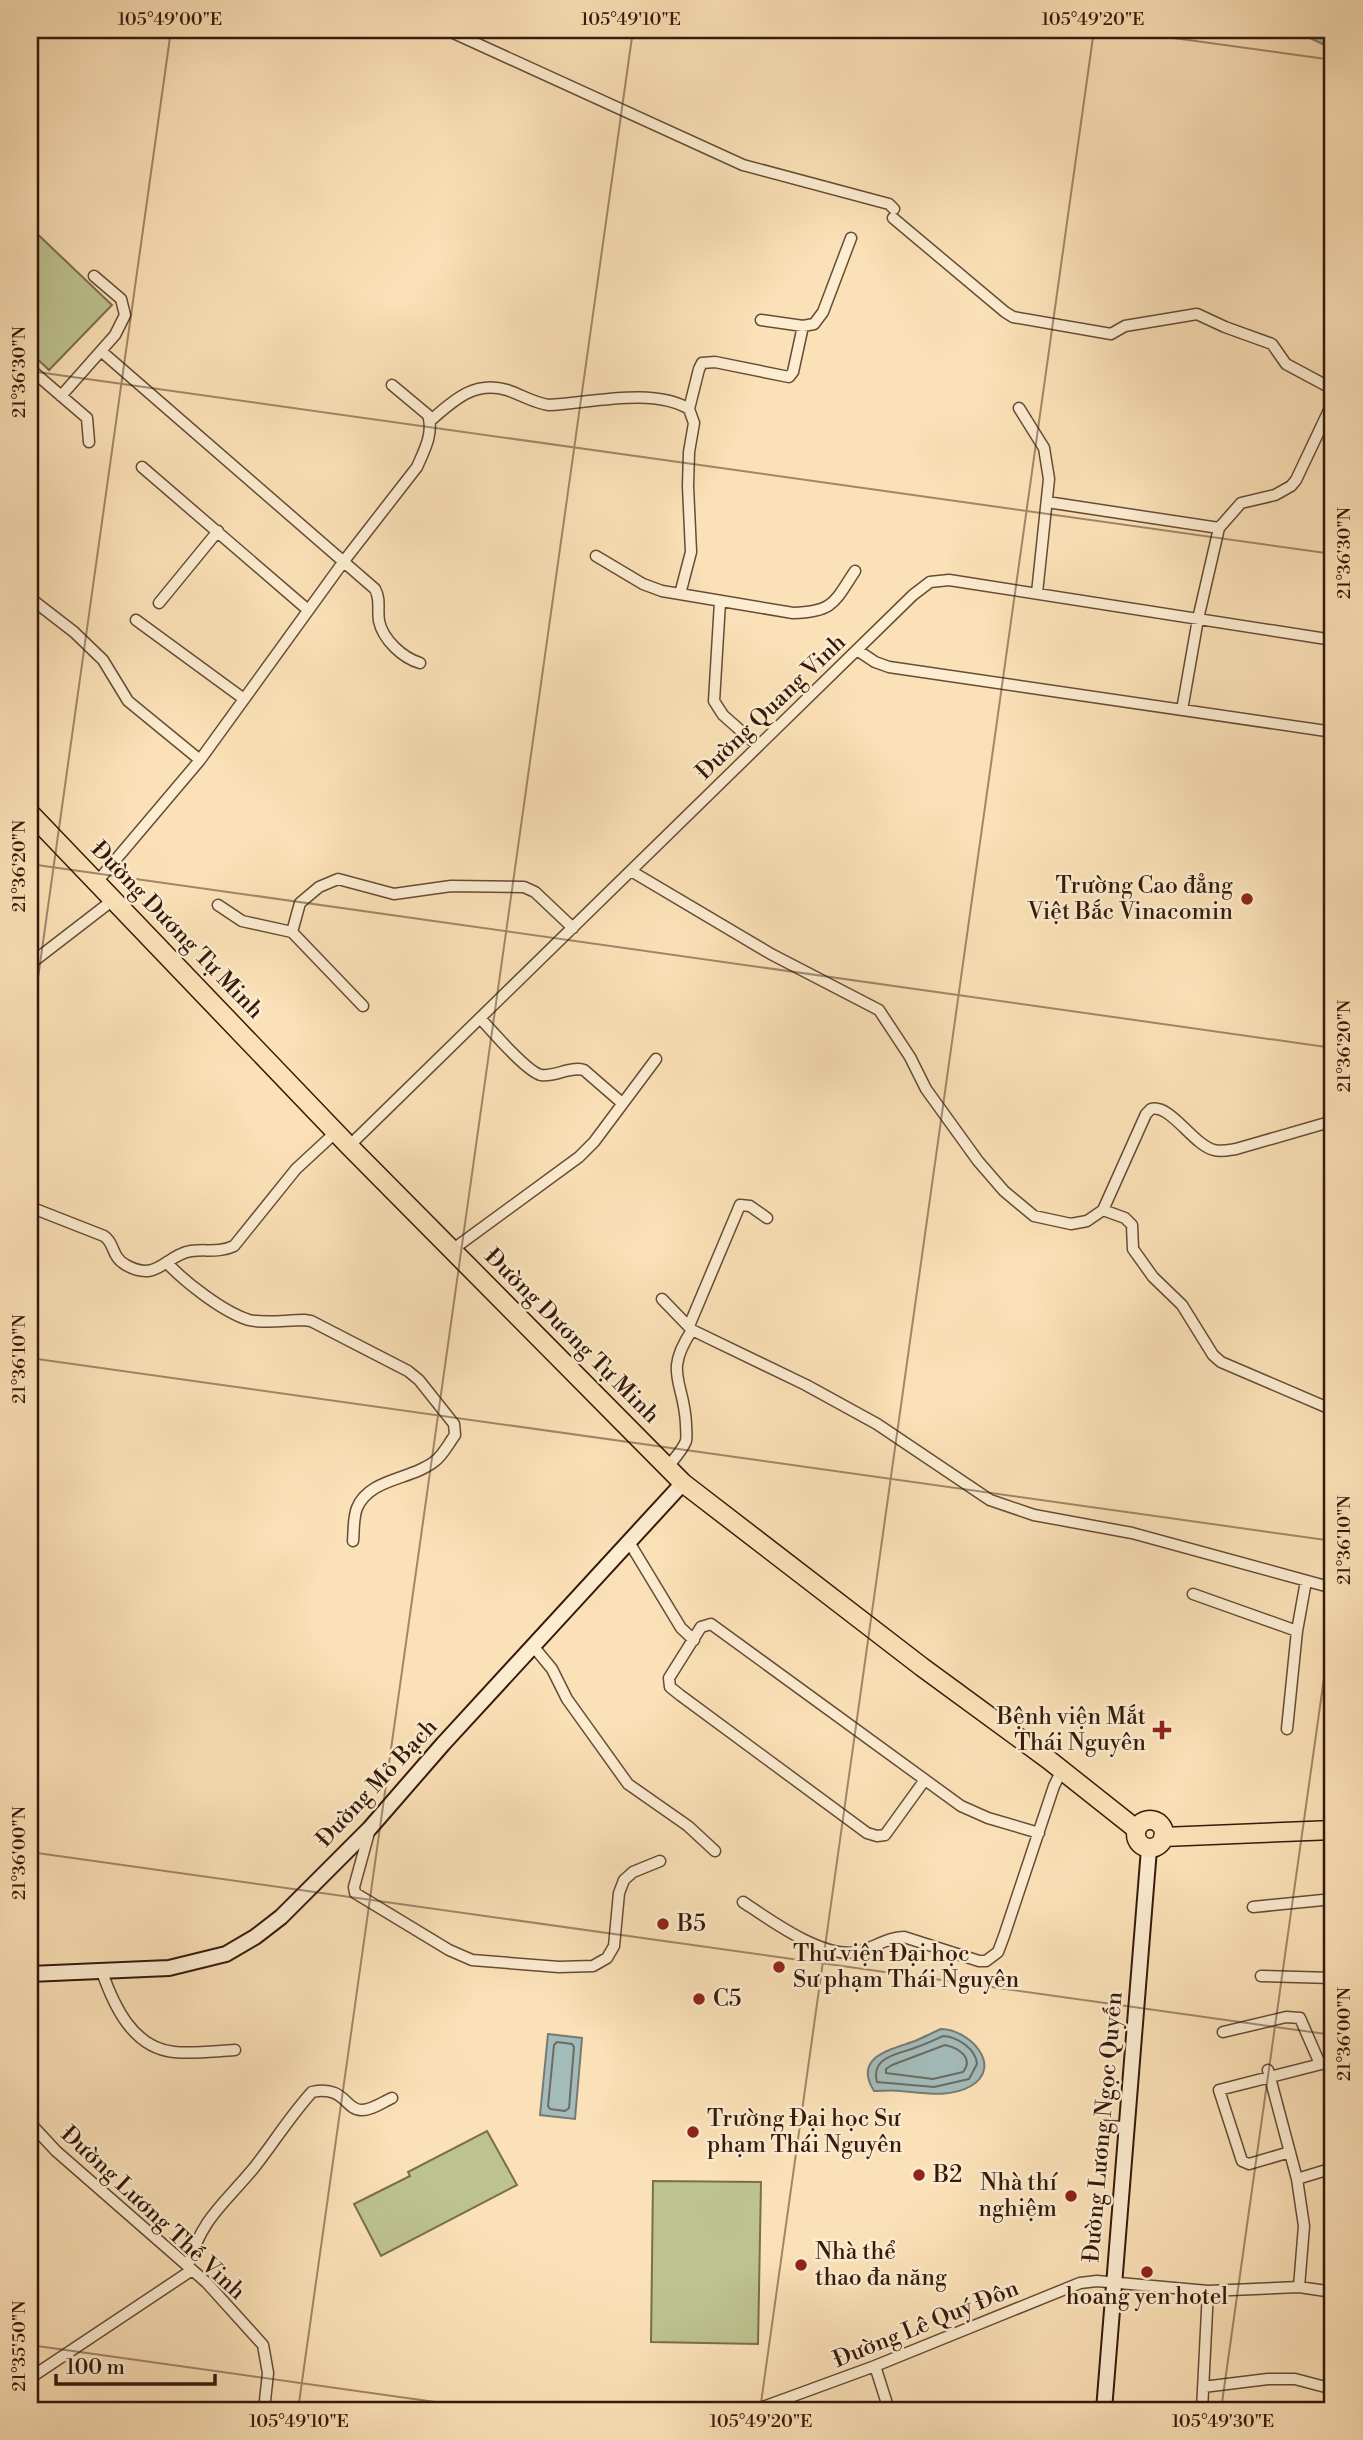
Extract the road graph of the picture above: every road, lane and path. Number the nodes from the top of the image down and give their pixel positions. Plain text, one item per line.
1 (447, 30) edge
2 (851, 238) dead end
3 (94, 276) dead end
4 (761, 320) dead end
5 (803, 326) junction
6 (101, 351) junction
7 (30, 372) edge
8 (392, 385) dead end
9 (61, 396) junction
10 (689, 408) junction
11 (1019, 408) dead end
12 (430, 421) junction
13 (89, 442) dead end
14 (142, 467) dead end
15 (1047, 502) junction
16 (1219, 528) junction
17 (218, 531) junction
18 (596, 556) dead end
19 (344, 561) junction
20 (855, 571) dead end
21 (1037, 593) junction
22 (680, 594) junction
23 (30, 598) edge
24 (720, 602) junction
25 (159, 603) dead end
26 (308, 610) junction
27 (1198, 619) junction
28 (136, 620) dead end
29 (1333, 640) edge
30 (857, 650) junction
31 (420, 663) dead end
32 (244, 699) junction
33 (1182, 710) junction
34 (1333, 732) edge
35 (758, 746) junction
36 (200, 760) junction
37 (30, 813) edge
38 (631, 871) junction
39 (96, 883) junction
40 (113, 900) junction
41 (218, 905) dead end
42 (573, 928) junction
43 (292, 932) junction
44 (30, 964) edge
45 (363, 1006) dead end
46 (480, 1018) junction
47 (656, 1059) dead end
48 (622, 1103) junction
49 (1333, 1121) edge
50 (336, 1132) junction
51 (349, 1146) junction
52 (30, 1207) edge
53 (1103, 1210) junction
54 (767, 1218) dead end
55 (452, 1251) junction
56 (167, 1263) junction
57 (662, 1299) dead end
58 (690, 1328) junction
59 (1333, 1410) edge
60 (667, 1468) junction
61 (682, 1483) junction
62 (353, 1541) dead end
63 (629, 1542) junction
64 (1306, 1581) junction
65 (1333, 1588) edge
66 (1193, 1594) dead end
67 (1297, 1631) junction
68 (694, 1640) junction
69 (533, 1646) junction
70 (1287, 1729) dead end
71 (1062, 1770) junction
72 (925, 1781) junction
73 (370, 1828) junction
74 (1333, 1830) edge
75 (1039, 1833) junction
76 (1156, 1843) junction
77 (715, 1851) dead end
78 (660, 1861) dead end
79 (1333, 1899) edge
80 (743, 1902) dead end
81 (1252, 1907) dead end
82 (102, 1972) junction
83 (30, 1974) edge
84 (1261, 1976) dead end
85 (1333, 1978) edge
86 (1223, 2032) dead end
87 (234, 2050) dead end
88 (1333, 2061) edge
89 (1320, 2064) junction
90 (1269, 2074) junction
91 (392, 2098) dead end
92 (30, 2123) edge
93 (1104, 2126) dead end
94 (1126, 2127) junction
95 (1290, 2152) junction
96 (1333, 2168) edge
97 (1297, 2179) junction
98 (190, 2268) junction
99 (1113, 2284) junction
100 (1299, 2287) junction
101 (1208, 2291) junction
102 (1333, 2292) edge
103 (874, 2366) junction
104 (33, 2376) dead end
105 (1203, 2387) junction
106 (1333, 2389) edge
107 (264, 2410) edge
108 (755, 2410) edge
109 (889, 2410) edge
110 (1104, 2410) edge
111 (1202, 2410) edge

1 - 16 street
2 - 5 street
3 - 6 street
4 - 5 street
5 - 10 street
6 - 9 street
6 - 19 street
7 - 9 street
8 - 12 street
9 - 13 street
10 - 12 street
10 - 22 street
11 - 15 street
12 - 19 street
14 - 17 street
15 - 16 street
15 - 21 street
16 - 27 street
17 - 25 street
17 - 26 street
18 - 22 street
19 - 26 street
19 - 31 street
20 - 24 street
21 - 27 street, Đường Quang Vinh
21 - 30 street, Đường Quang Vinh
22 - 24 street
23 - 36 street
24 - 35 street
26 - 32 street
27 - 29 street, Đường Quang Vinh
27 - 33 street
28 - 32 street
30 - 33 street
30 - 35 street, Đường Quang Vinh
32 - 36 street
33 - 34 street
35 - 38 street, Đường Quang Vinh
36 - 39 street
37 - 39 highway, Đường Dương Tự Minh
38 - 42 street, Đường Quang Vinh
38 - 53 street
39 - 40 highway, Đường Dương Tự Minh
40 - 44 street
40 - 50 highway, Đường Dương Tự Minh
41 - 43 street
42 - 43 street
42 - 46 street, Đường Quang Vinh
43 - 45 street
46 - 48 street
46 - 51 street, Đường Quang Vinh
47 - 48 street
48 - 55 street
49 - 53 street
50 - 51 highway, Đường Dương Tự Minh
50 - 56 street
51 - 55 highway, Đường Dương Tự Minh
52 - 56 street
53 - 59 street
54 - 58 street
55 - 60 highway, Đường Dương Tự Minh
56 - 62 street
57 - 58 street
58 - 60 street
58 - 64 street
60 - 61 highway, Đường Dương Tự Minh
61 - 63 street, Đường Mỏ Bạch
61 - 71 highway, Đường Dương Tự Minh
63 - 68 street
63 - 69 street, Đường Mỏ Bạch
64 - 65 street
64 - 67 street
66 - 67 street
67 - 70 street
68 - 72 street
68 - 72 street
69 - 73 street, Đường Mỏ Bạch
69 - 77 street
71 - 75 street
71 - 76 highway, Đường Dương Tự Minh
72 - 75 street
73 - 78 street
73 - 82 street, Đường Mỏ Bạch
74 - 76 highway
75 - 80 street
76 - 94 street, Đường Lương Ngọc Quyến
79 - 81 street
82 - 83 street, Đường Mỏ Bạch
82 - 87 street
84 - 85 street
86 - 89 street
88 - 89 street
89 - 90 street
90 - 95 street
90 - 95 street
91 - 98 street
92 - 98 street, Đường Lương Thế Vinh
93 - 94 street
94 - 99 street, Đường Lương Ngọc Quyến
95 - 97 street
96 - 97 street
97 - 100 street
98 - 104 street
98 - 107 street, Đường Lương Thế Vinh
99 - 101 street, Đường Lê Quý Đôn
99 - 103 street, Đường Lê Quý Đôn
99 - 110 street, Đường Lương Ngọc Quyến
100 - 101 street, Đường Lê Quý Đôn
100 - 102 street, Đường Lê Quý Đôn
101 - 105 street
103 - 108 street, Đường Lê Quý Đôn
103 - 109 street
105 - 106 street
105 - 111 street

